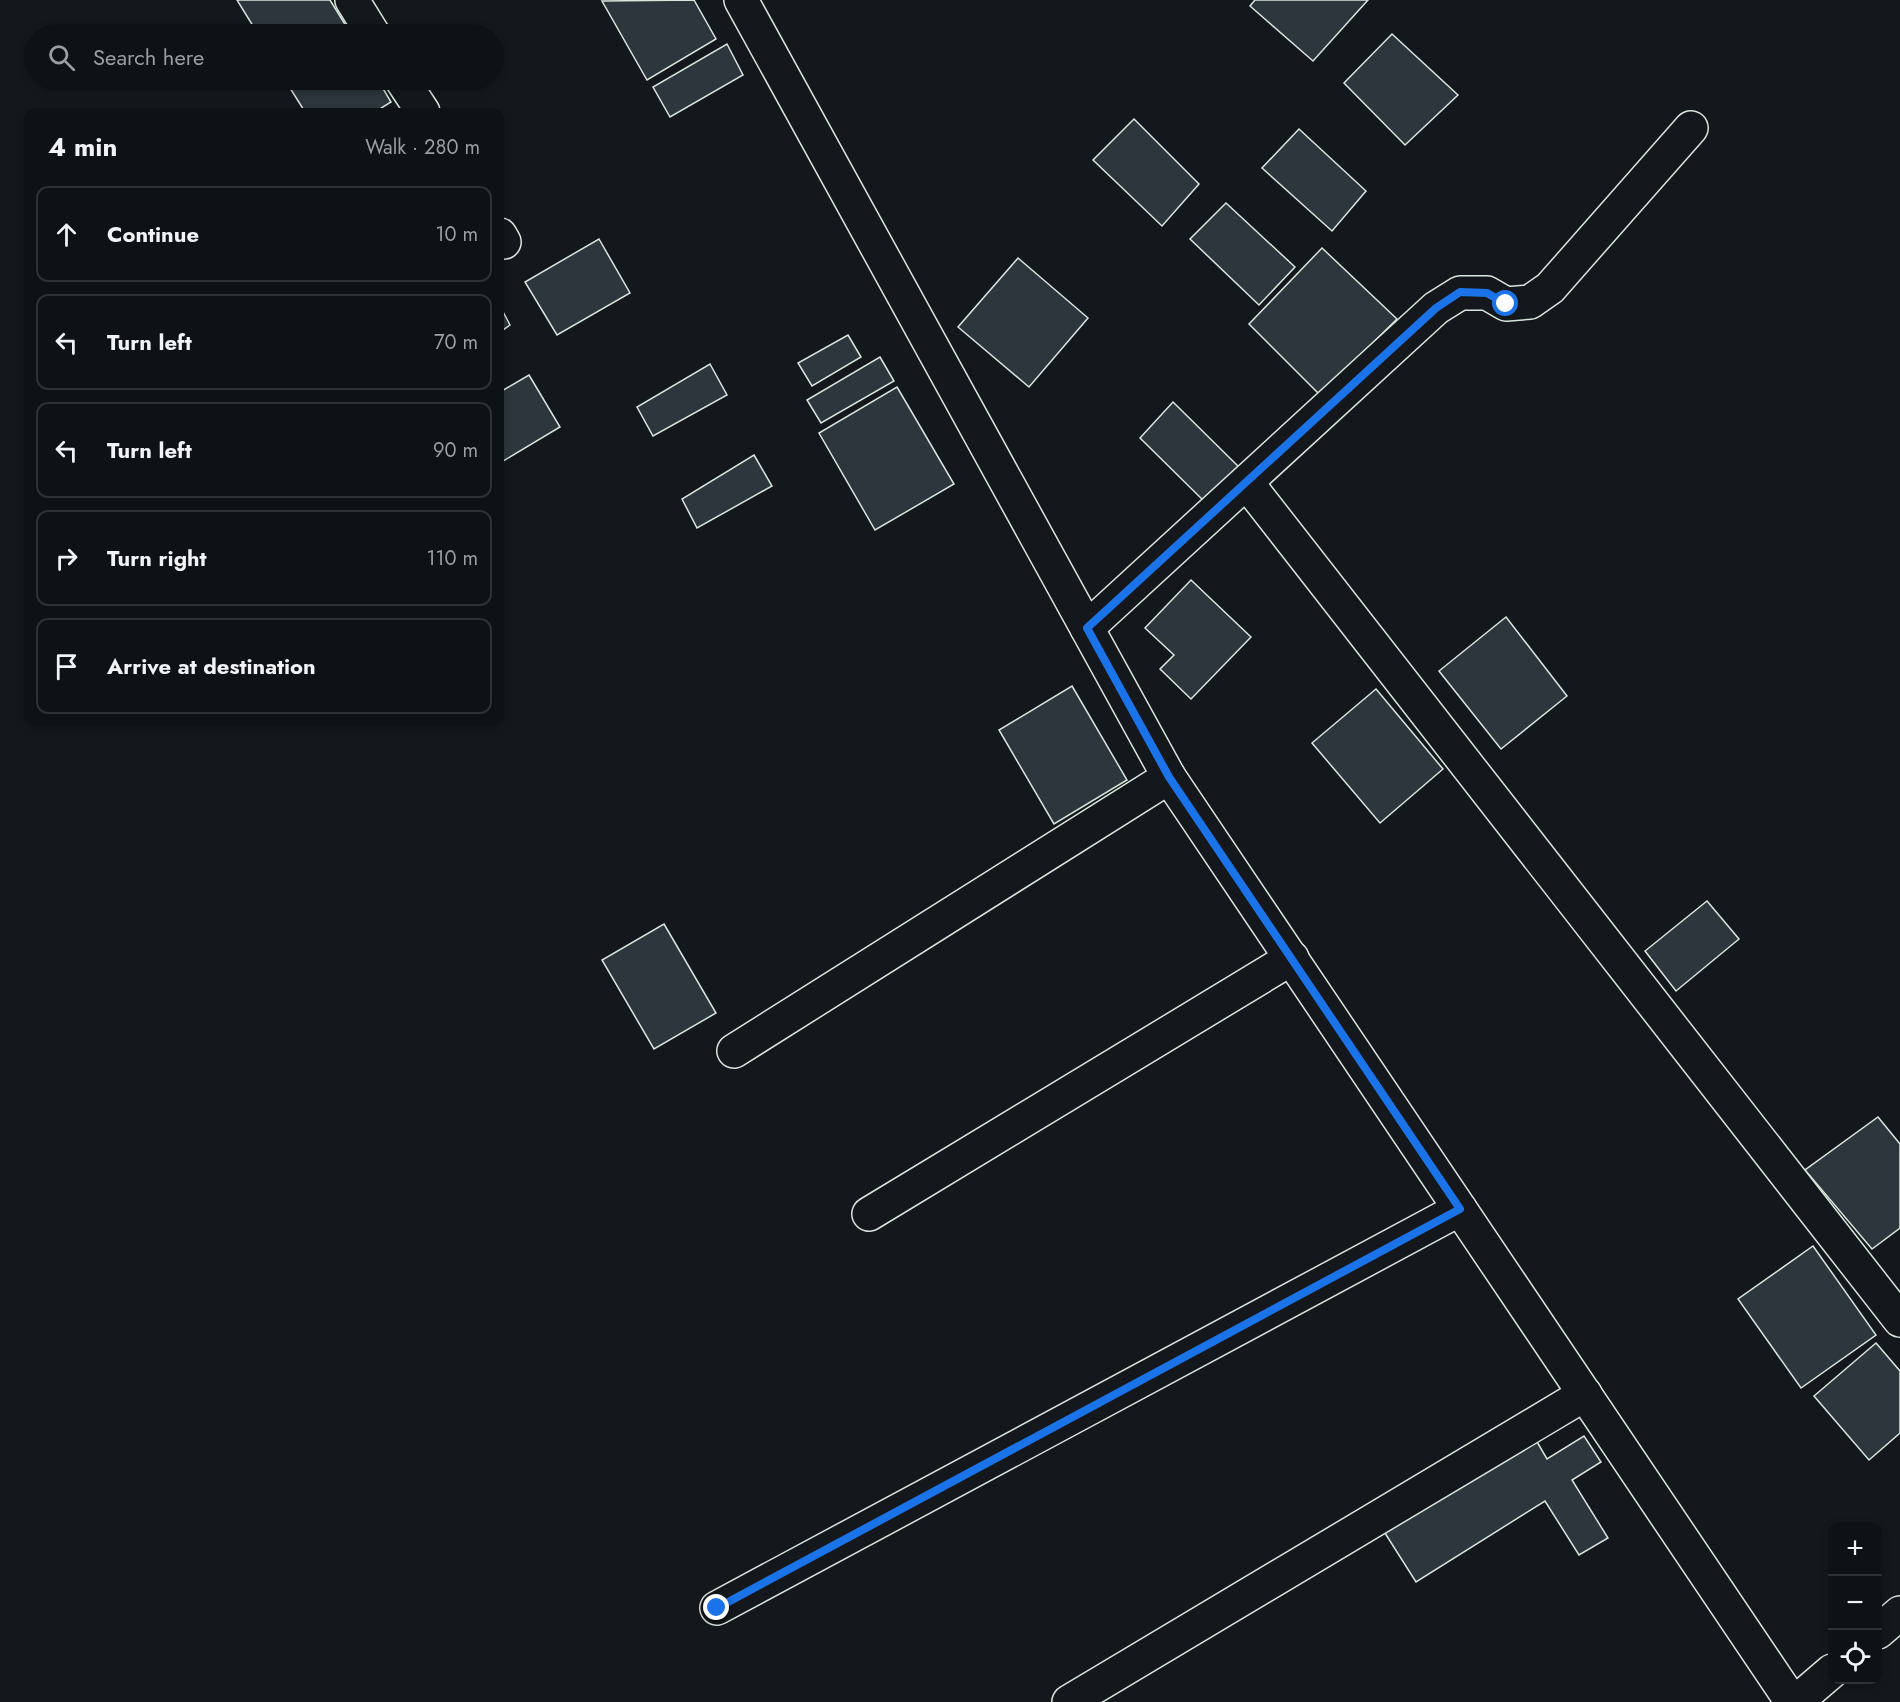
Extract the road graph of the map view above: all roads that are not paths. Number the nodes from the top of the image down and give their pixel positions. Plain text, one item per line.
1 (352, 0) edge
2 (741, 0) edge
3 (368, 24) edge
4 (409, 90) edge
5 (420, 108) edge
6 (1691, 128) dead end
7 (1246, 483) junction
8 (1087, 628) junction
9 (1169, 777) junction
10 (1292, 958) junction
11 (734, 1051) dead end
12 (1460, 1209) junction
13 (869, 1214) dead end
14 (1900, 1320) edge
15 (1585, 1394) junction
16 (717, 1608) dead end
17 (1900, 1613) edge
18 (1880, 1630) edge
19 (1828, 1675) edge
20 (1069, 1702) edge
21 (1794, 1702) edge

1 - 3 street
2 - 8 street
4 - 5 street
6 - 7 street
7 - 8 street
7 - 14 street
8 - 9 street
9 - 10 street
9 - 11 street
10 - 12 street
10 - 13 street
12 - 15 street
12 - 16 street
15 - 20 street
15 - 21 street
17 - 18 street
19 - 21 street

